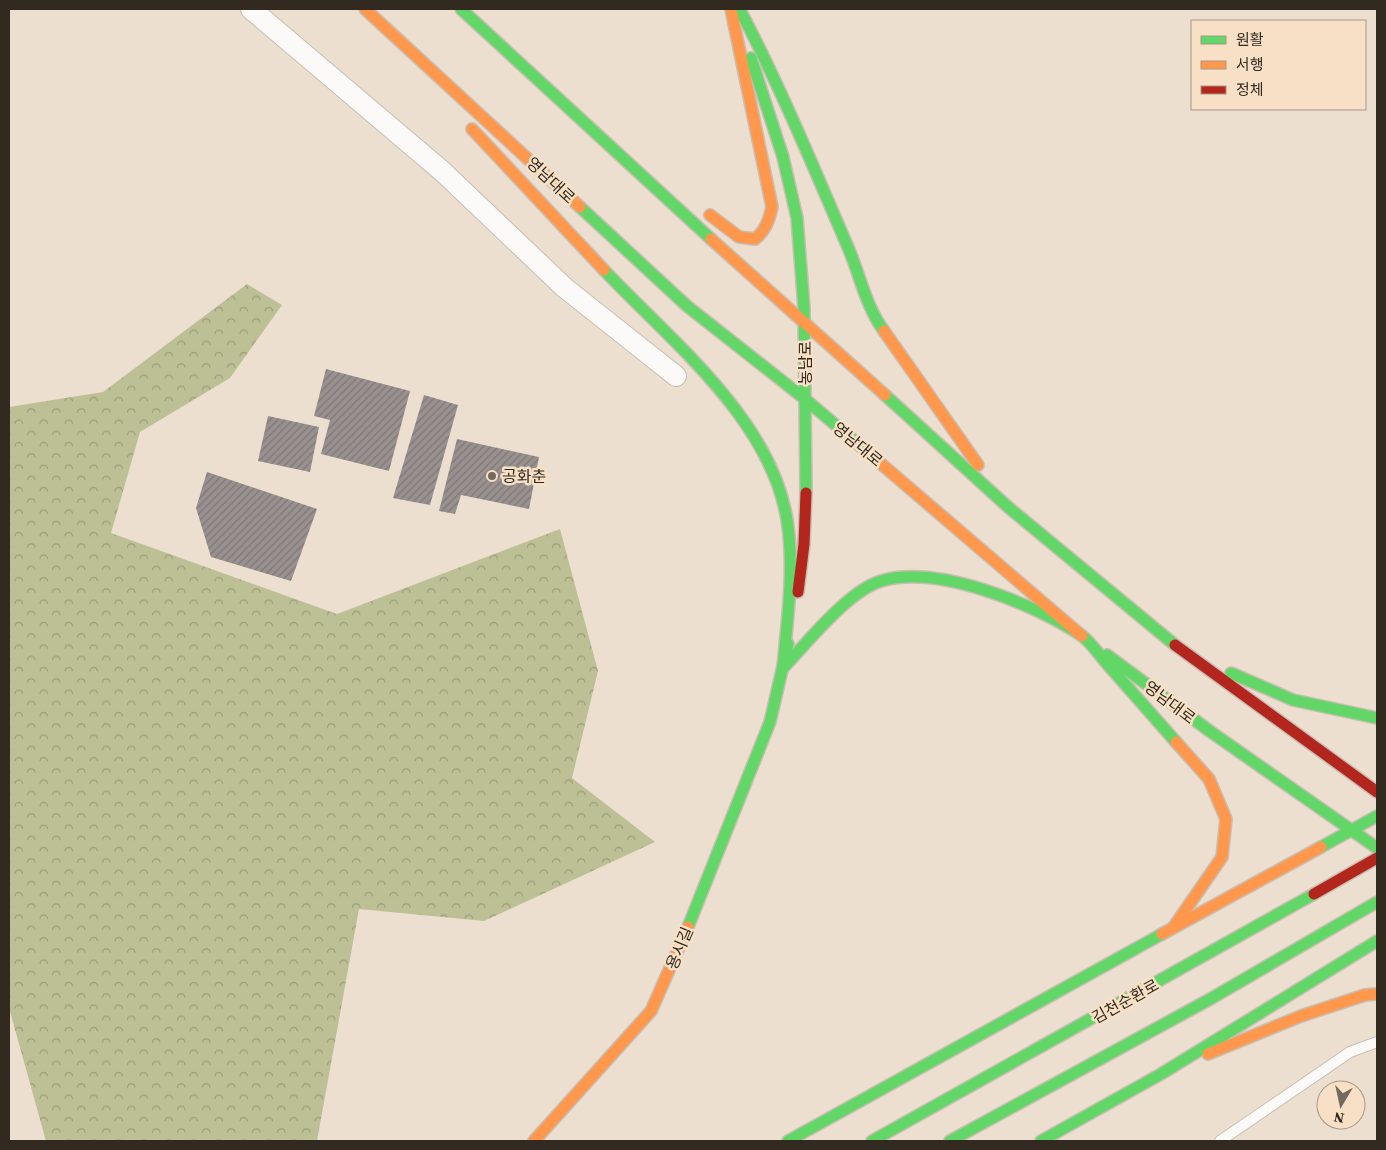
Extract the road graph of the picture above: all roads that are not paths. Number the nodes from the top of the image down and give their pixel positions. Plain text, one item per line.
1 (251, 9) edge
2 (364, 9) edge
3 (461, 9) edge
4 (468, 9) edge
5 (733, 9) edge
6 (739, 9) edge
7 (559, 82) dead end
8 (447, 101) dead end
9 (466, 123) dead end
10 (703, 209) dead end
11 (804, 320) junction
12 (676, 376) dead end
13 (805, 399) junction
14 (1008, 507) junction
15 (1082, 636) junction
16 (1183, 652) junction
17 (784, 668) junction
18 (1377, 718) edge
19 (770, 722) joint
20 (1377, 792) edge
21 (1377, 816) edge
22 (1353, 830) junction
23 (1377, 848) edge
24 (1377, 858) edge
25 (1377, 902) edge
26 (1172, 928) junction
27 (1377, 941) edge
28 (1377, 994) edge
29 (1377, 1042) edge
30 (1161, 1074) junction
31 (534, 1141) edge
32 (788, 1141) edge
33 (872, 1141) edge
34 (950, 1141) edge
35 (1041, 1141) edge
36 (1220, 1141) edge

1 - 12 street
2 - 8 main road
2 - 13 main road, 영남대로
3 - 11 main road
4 - 7 main road
5 - 10 main road
5 - 11 main road, 농남로
6 - 14 main road
9 - 17 main road
11 - 13 main road, 농남로
11 - 14 main road
13 - 15 main road, 영남대로
13 - 17 main road, 농남로
14 - 16 main road
15 - 17 main road
15 - 22 main road, 영남대로
15 - 26 main road
16 - 18 main road
16 - 20 main road
17 - 19 main road, 농남로
19 - 31 main road, 용시길
21 - 22 main road
22 - 23 main road, 영남대로
22 - 26 main road
24 - 33 main road, 김천순환로
25 - 34 main road
26 - 32 main road
27 - 30 main road
28 - 30 main road
29 - 36 lane
30 - 35 main road

